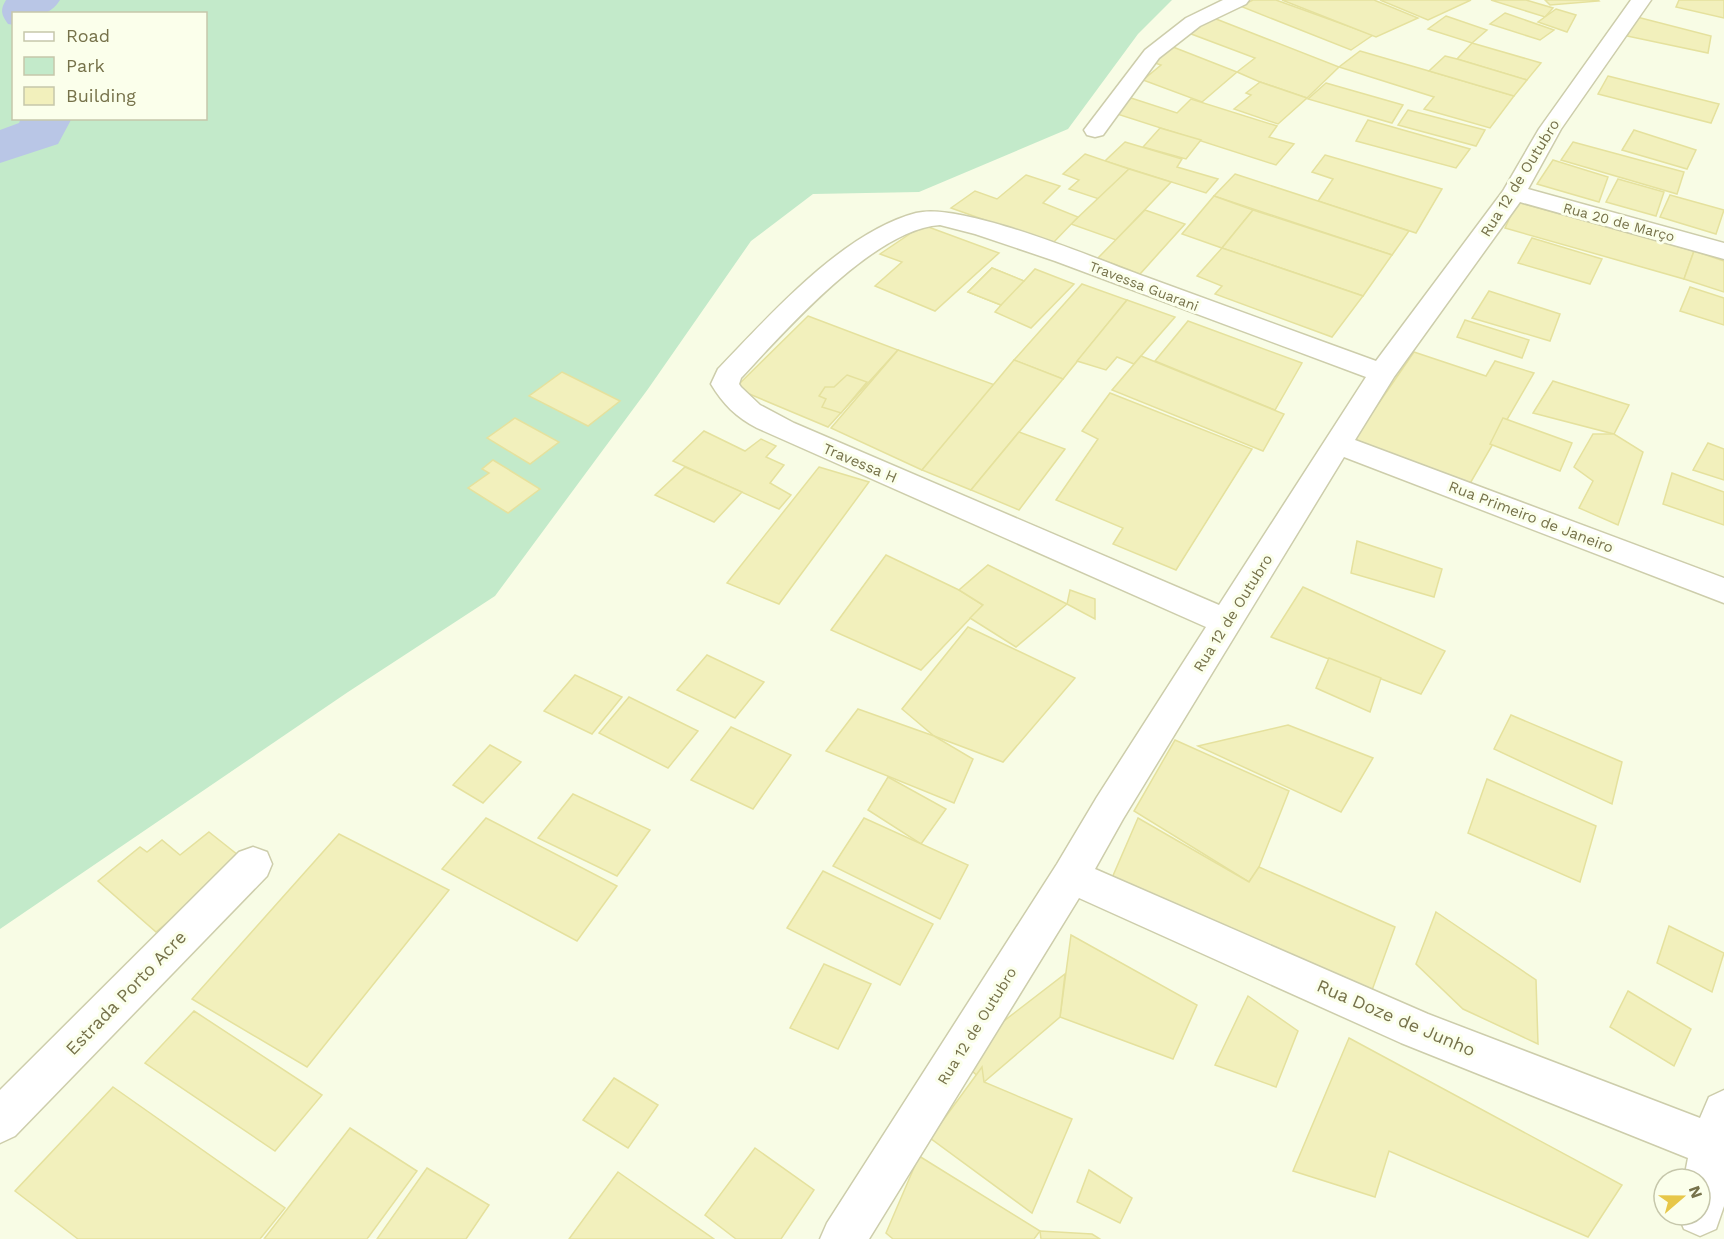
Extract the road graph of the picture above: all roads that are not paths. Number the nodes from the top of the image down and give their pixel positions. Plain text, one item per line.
1 (1239, 0) edge
2 (1641, 0) edge
3 (1095, 130) dead end
4 (1514, 193) junction
5 (904, 225) joint
6 (1724, 251) edge
7 (1382, 373) junction
8 (1338, 444) junction
9 (1724, 591) edge
10 (1228, 623) junction
11 (253, 864) dead end
12 (1071, 876) junction
13 (0, 1121) edge
14 (1720, 1136) edge
15 (1712, 1167) edge
16 (843, 1239) edge

1 - 3 street
2 - 4 street, Rua 12 de Outubro
4 - 6 street, Rua 20 de Março
4 - 7 street, Rua 12 de Outubro
5 - 7 street, Travessa Guarani
5 - 10 street, Travessa H
7 - 8 street, Rua 12 de Outubro
8 - 9 street, Rua Primeiro de Janeiro
8 - 10 street, Rua 12 de Outubro
10 - 12 street, Rua 12 de Outubro
11 - 13 street, Estrada Porto Acre
12 - 14 street, Rua Doze de Junho
12 - 16 street, Rua 12 de Outubro
14 - 15 street

